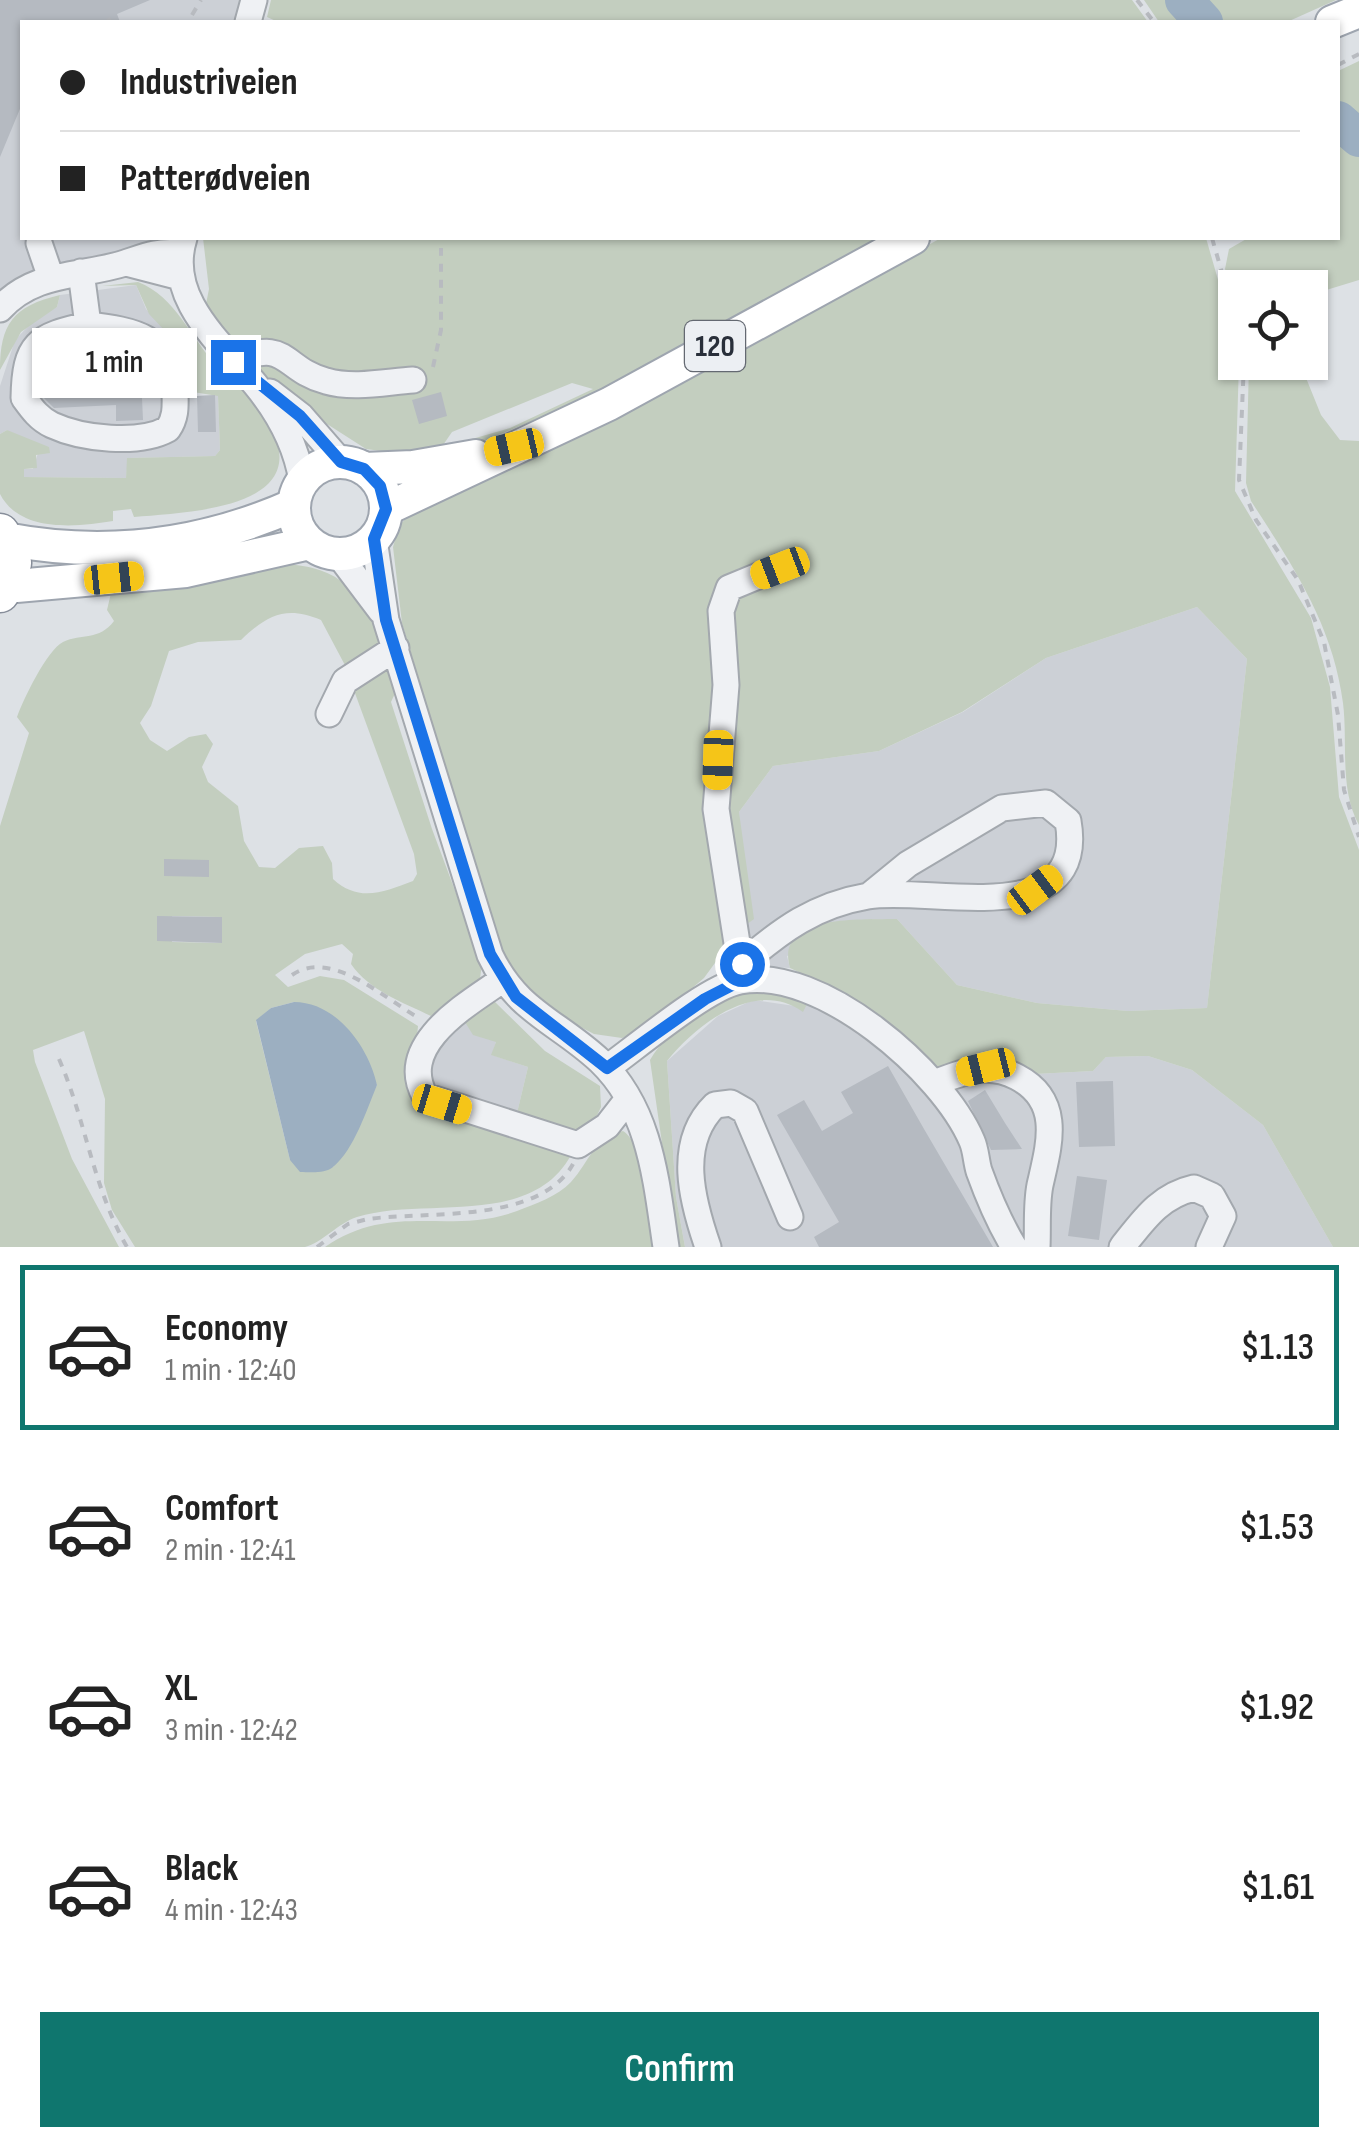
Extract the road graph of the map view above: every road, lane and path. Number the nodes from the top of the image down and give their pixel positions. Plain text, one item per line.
1 (200, 0) edge
2 (1137, 0) edge
3 (192, 15) dead end
4 (1152, 20) edge
5 (909, 240) edge
6 (1213, 240) edge
7 (39, 242) dead end
8 (441, 248) dead end
9 (181, 256) edge
10 (1221, 270) edge
11 (81, 272) junction
12 (50, 278) junction
13 (0, 308) edge
14 (88, 325) junction
15 (233, 362) junction
16 (413, 380) joint
17 (1243, 380) edge
18 (254, 382) junction
19 (12, 399) edge
20 (514, 447) junction
21 (352, 466) junction
22 (298, 493) junction
23 (380, 524) junction
24 (2, 536) edge
25 (324, 549) junction
26 (780, 568) dead end
27 (2, 590) edge
28 (386, 620) junction
29 (396, 648) junction
30 (329, 714) dead end
31 (1359, 837) edge
32 (870, 895) junction
33 (742, 972) junction
34 (292, 975) dead end
35 (502, 980) junction
36 (435, 1030) junction
37 (872, 1030) junction
38 (59, 1059) dead end
39 (607, 1068) junction
40 (937, 1082) junction
41 (628, 1099) junction
42 (578, 1146) junction
43 (978, 1168) junction
44 (790, 1217) dead end
45 (127, 1247) edge
46 (317, 1247) edge
47 (666, 1247) edge
48 (708, 1247) edge
49 (1014, 1247) edge
50 (1037, 1247) edge
51 (1122, 1247) edge
52 (1210, 1247) edge

1 - 3 path
2 - 4 path
5 - 20 main road, 120
6 - 10 path
7 - 12 street
8 - 16 path
9 - 11 street
9 - 15 street
11 - 12 street
11 - 14 street
12 - 13 street
14 - 19 street
14 - 19 street
15 - 16 street
15 - 18 street
17 - 31 path
18 - 21 street
18 - 22 street
20 - 21 main road, 120
20 - 23 main road, 120
21 - 22 main road, 120
21 - 23 main road
22 - 24 main road, 120
22 - 25 main road
23 - 25 main road, 120
23 - 28 street
24 - 27 highway
25 - 27 main road, 120
25 - 28 street
26 - 33 street
28 - 29 street
29 - 30 street
29 - 35 street
32 - 32 street
32 - 33 street
33 - 37 street
33 - 39 street
34 - 36 path
35 - 36 street
35 - 39 street
36 - 42 street
37 - 40 street
37 - 43 street
38 - 45 path
39 - 41 street
40 - 43 street
40 - 50 street
41 - 42 street
41 - 47 street
42 - 46 path
43 - 49 street
44 - 48 street
51 - 52 street

